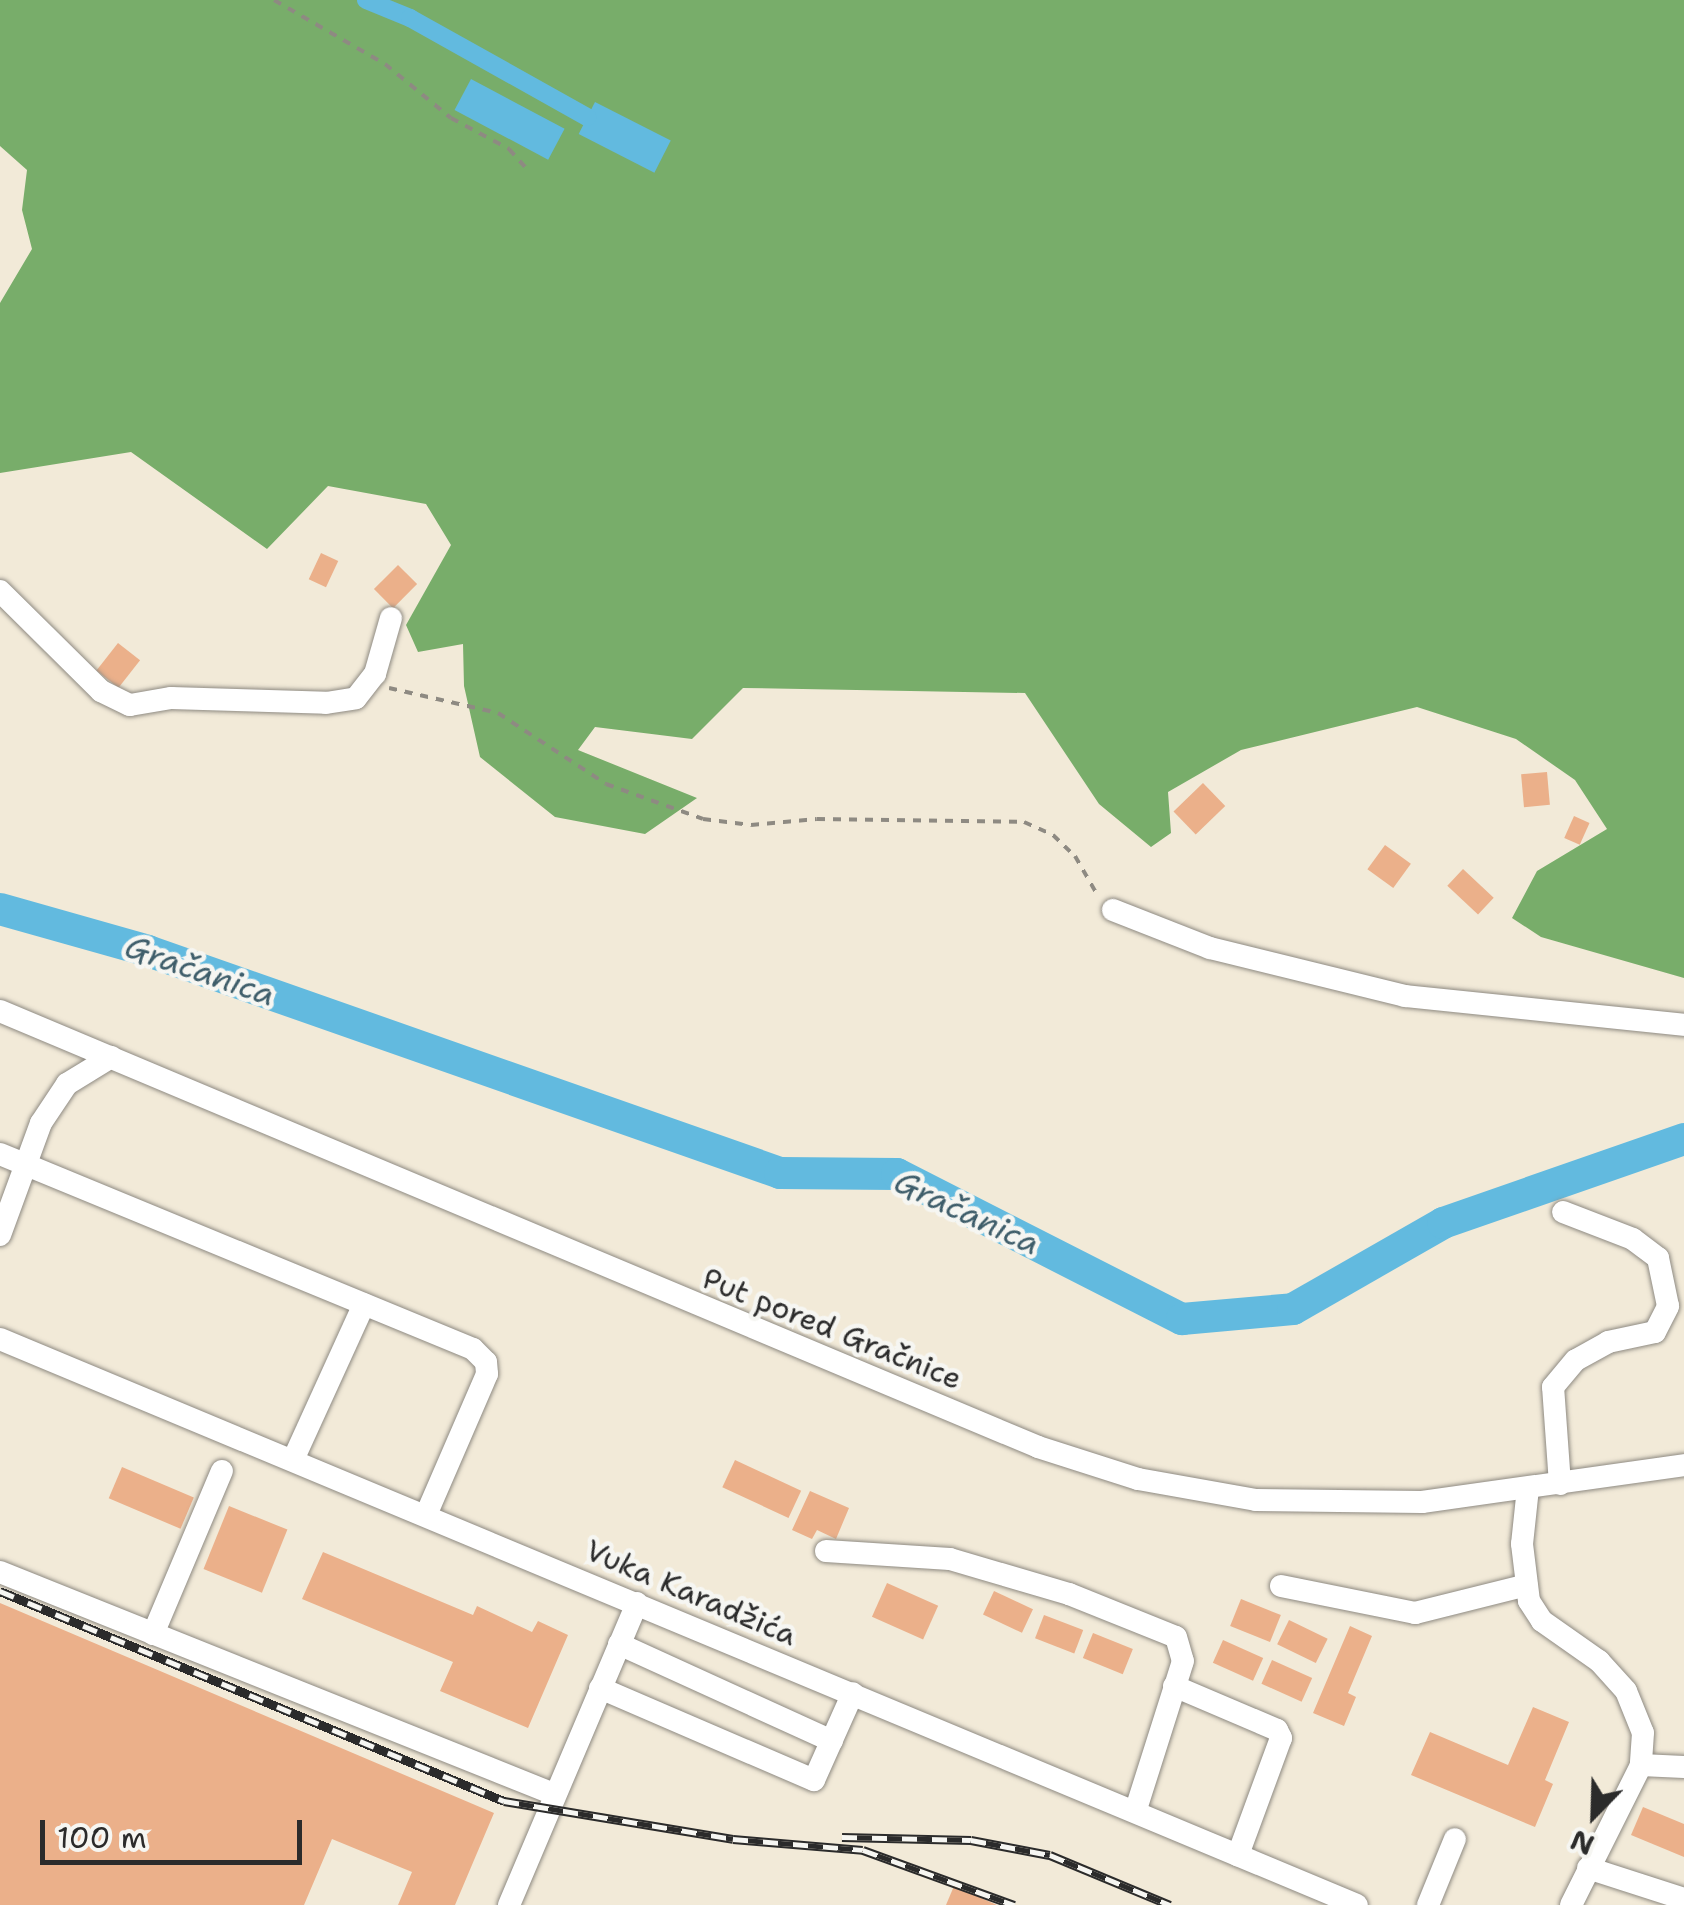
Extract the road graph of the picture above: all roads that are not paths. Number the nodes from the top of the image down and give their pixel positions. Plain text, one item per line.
1 (0, 592) edge
2 (392, 618) dead end
3 (1112, 910) road end
4 (0, 1011) edge
5 (1684, 1026) edge
6 (112, 1056) junction
7 (0, 1154) edge
8 (26, 1170) junction
9 (1563, 1212) dead end
10 (0, 1235) edge
11 (364, 1304) junction
12 (1676, 1308) edge
13 (0, 1339) edge
14 (293, 1460) junction
15 (1684, 1466) edge
16 (222, 1471) dead end
17 (1560, 1484) junction
18 (1528, 1488) junction
19 (426, 1515) junction
20 (826, 1552) dead end
21 (0, 1572) edge
22 (1527, 1585) junction
23 (1281, 1586) dead end
24 (637, 1603) junction
25 (153, 1634) junction
26 (619, 1644) junction
27 (1174, 1686) junction
28 (600, 1688) junction
29 (853, 1693) junction
30 (832, 1741) junction
31 (1641, 1764) junction
32 (1684, 1768) edge
33 (554, 1794) junction
34 (1134, 1812) junction
35 (1454, 1839) dead end
36 (1238, 1855) junction
37 (1588, 1868) junction
38 (1684, 1899) edge
39 (509, 1905) edge
40 (1357, 1905) edge
41 (1428, 1905) edge
42 (1570, 1905) edge

1 - 2 street
3 - 5 street
4 - 6 street, Put pored Gračnice
6 - 8 street
6 - 18 street, Put pored Gračnice
7 - 8 street
8 - 10 street
8 - 11 street
9 - 12 street
11 - 14 street
11 - 19 street
12 - 17 street
13 - 14 street, Vuka Karadžića
14 - 19 street, Vuka Karadžića
15 - 17 street, Put pored Gračnice
16 - 25 street
17 - 18 street, Put pored Gračnice
18 - 22 street
19 - 24 street, Vuka Karadžića
20 - 27 street
21 - 25 street
22 - 23 street
22 - 31 street
24 - 26 street
24 - 29 street, Vuka Karadžića
25 - 33 street
26 - 28 street
26 - 30 street
27 - 34 street
27 - 36 street
28 - 30 street
28 - 33 street
29 - 30 street
29 - 34 street, Vuka Karadžića
31 - 32 street
31 - 37 street
33 - 39 street
34 - 36 street, Vuka Karadžića
35 - 41 street
36 - 40 street, Vuka Karadžića
37 - 38 street
37 - 42 street

